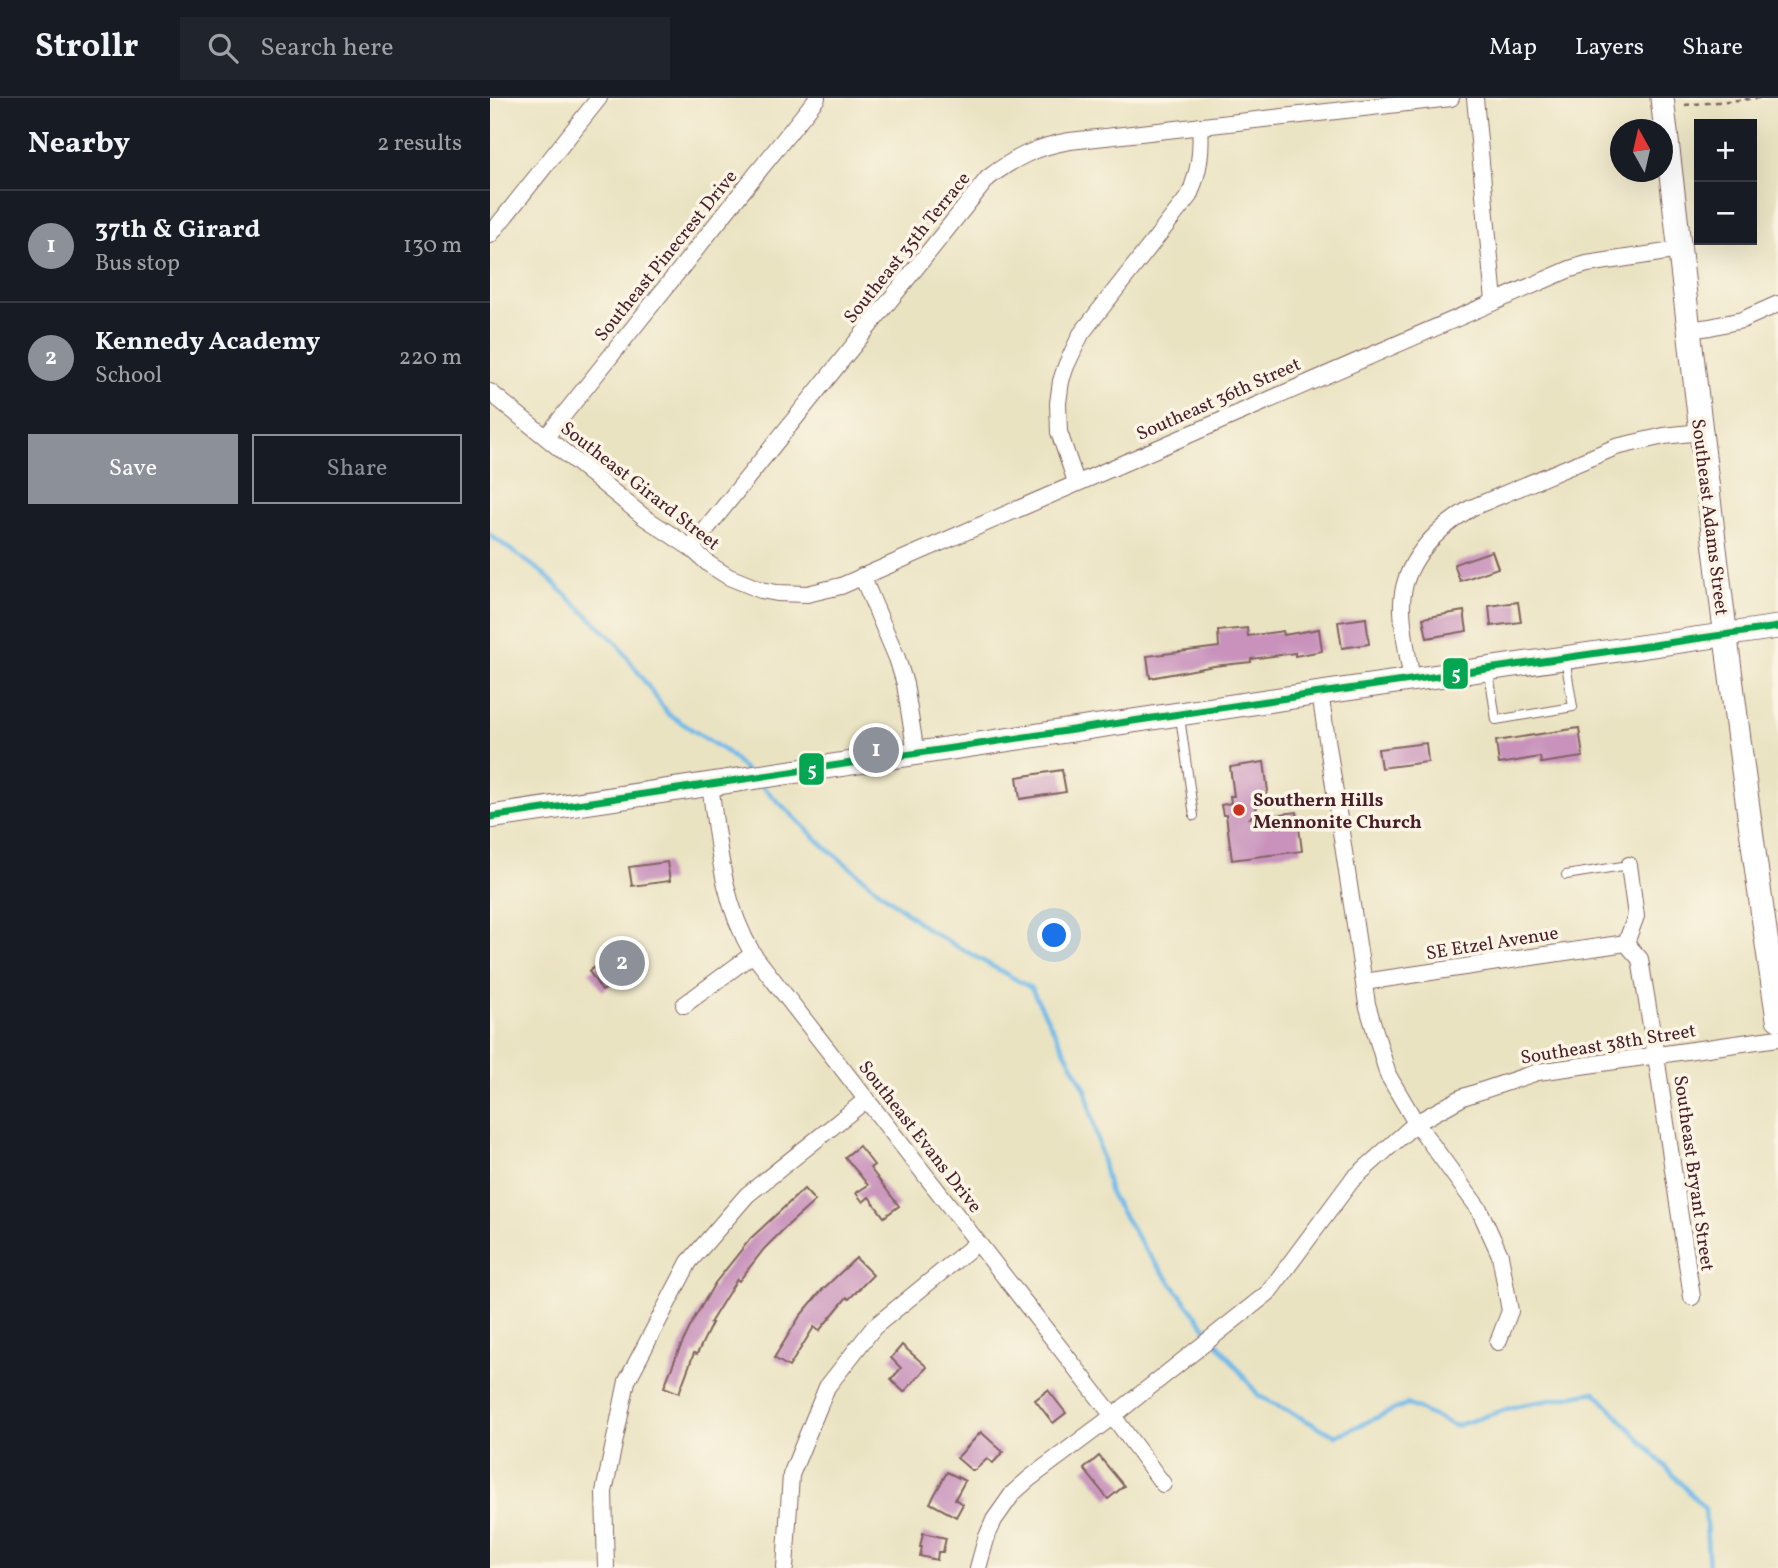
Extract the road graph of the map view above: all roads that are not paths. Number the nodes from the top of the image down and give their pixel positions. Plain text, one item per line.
1 (599, 98) edge
2 (817, 98) edge
3 (1451, 98) edge
4 (1475, 98) edge
5 (1662, 98) edge
6 (1200, 126) junction
7 (490, 235) edge
8 (1679, 250) junction
9 (1494, 301) junction
10 (1778, 304) edge
11 (1689, 330) junction
12 (490, 391) edge
13 (1700, 432) junction
14 (546, 438) junction
15 (1076, 482) junction
16 (691, 548) junction
17 (863, 576) junction
18 (776, 593) joint
19 (1778, 627) edge
20 (1725, 634) junction
21 (1565, 657) junction
22 (1488, 669) junction
23 (1412, 680) junction
24 (1320, 693) junction
25 (1179, 715) junction
26 (916, 754) junction
27 (715, 783) junction
28 (1194, 816) dead end
29 (490, 817) edge
30 (1629, 865) joint
31 (1566, 875) dead end
32 (1626, 943) junction
33 (753, 954) junction
34 (1364, 982) junction
35 (684, 1004) dead end
36 (1778, 1019) edge
37 (1778, 1038) edge
38 (1656, 1056) junction
39 (867, 1100) junction
40 (1416, 1123) junction
41 (977, 1243) junction
42 (1692, 1297) dead end
43 (1498, 1342) dead end
44 (1113, 1416) junction
45 (1163, 1484) dead end
46 (606, 1568) edge
47 (785, 1568) edge
48 (978, 1568) edge

1 - 7 street
2 - 14 street, Southeast Pinecrest Drive
3 - 6 street, Southeast 35th Terrace
4 - 9 street
5 - 8 main road, Southeast Adams Street
6 - 15 street
6 - 16 street, Southeast 35th Terrace
8 - 9 street, Southeast 36th Street
8 - 11 main road, Southeast Adams Street
9 - 15 street, Southeast 36th Street
10 - 11 street
11 - 13 main road, Southeast Adams Street
12 - 14 street, Southeast Girard Street
13 - 20 main road, Southeast Adams Street
13 - 23 street
14 - 16 street, Southeast Girard Street
15 - 17 street, Southeast 36th Street
16 - 18 street, Southeast Girard Street
17 - 18 street, Southeast 36th Street
17 - 26 street
19 - 20 main road
20 - 21 main road
20 - 36 main road, Southeast Adams Street
21 - 22 main road
21 - 22 lane
22 - 23 main road
23 - 24 main road
24 - 25 main road
24 - 34 street
25 - 26 main road
25 - 28 lane
26 - 27 main road
27 - 29 main road
27 - 33 street, Southeast Evans Drive
30 - 31 lane
30 - 32 street
32 - 34 street, SE Etzel Avenue
32 - 38 street, Southeast Bryant Street
33 - 35 street
33 - 39 street, Southeast Evans Drive
34 - 40 street
37 - 38 street, Southeast 38th Street
38 - 40 street, Southeast 38th Street
38 - 42 street, Southeast Bryant Street
39 - 41 street, Southeast Evans Drive
39 - 46 street
40 - 43 street
40 - 44 street, Southeast 38th Street
41 - 44 street, Southeast Evans Drive
41 - 47 street
44 - 45 street, Southeast Evans Drive
44 - 48 street, Southeast 38th Street

